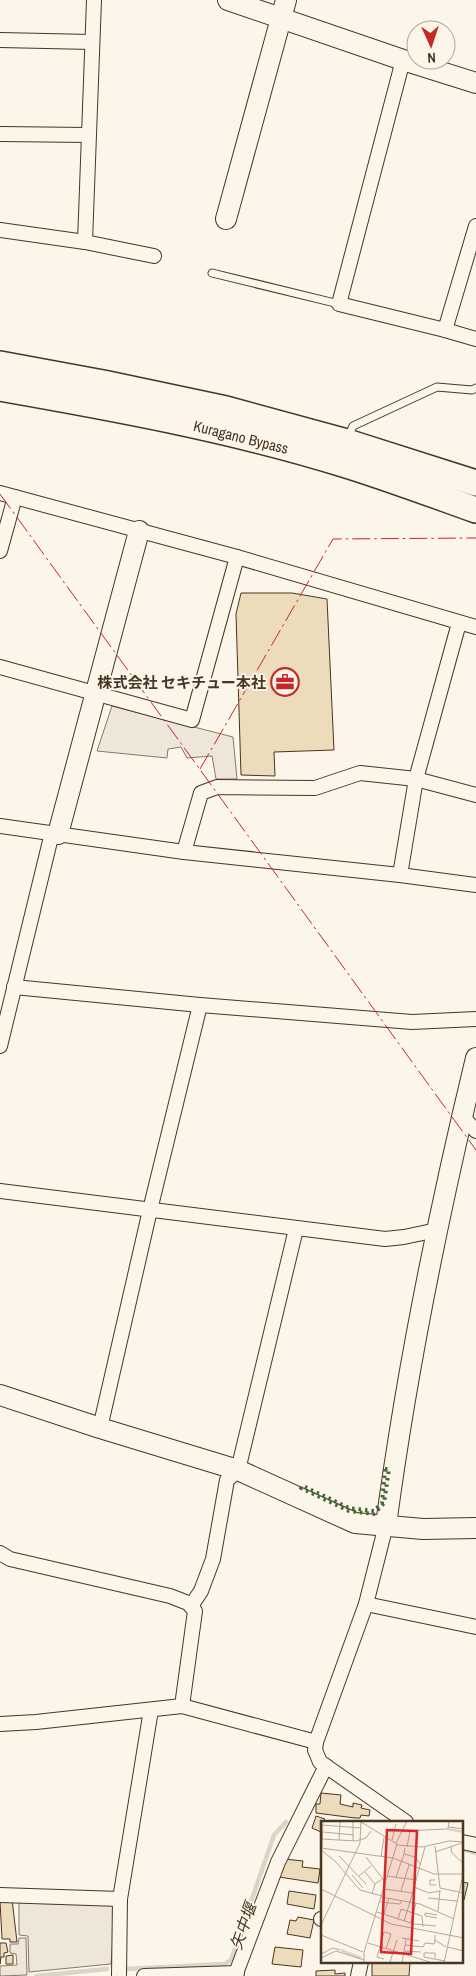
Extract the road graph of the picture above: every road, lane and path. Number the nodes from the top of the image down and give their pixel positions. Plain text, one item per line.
1 (94, 0) edge
2 (228, 0) edge
3 (284, 9) edge
4 (0, 40) edge
5 (92, 42) junction
6 (403, 60) junction
7 (476, 83) edge
8 (0, 134) edge
9 (88, 135) junction
10 (226, 219) dead end
11 (476, 226) edge
12 (0, 230) edge
13 (85, 242) junction
14 (154, 256) dead end
15 (212, 273) dead end
16 (338, 304) junction
17 (445, 330) junction
18 (476, 339) edge
19 (0, 364) edge
20 (0, 388) edge
21 (476, 388) edge
22 (347, 442) junction
23 (476, 483) edge
24 (0, 493) edge
25 (15, 497) junction
26 (476, 510) edge
27 (139, 531) junction
28 (0, 551) edge
29 (238, 557) junction
30 (459, 623) junction
31 (476, 627) edge
32 (0, 667) edge
33 (96, 694) junction
34 (416, 779) junction
35 (476, 795) edge
36 (0, 826) edge
37 (55, 834) junction
38 (184, 852) junction
39 (400, 875) junction
40 (476, 885) edge
41 (14, 986) junction
42 (200, 1005) junction
43 (476, 1019) edge
44 (0, 1046) edge
45 (476, 1058) edge
46 (462, 1116) junction
47 (476, 1131) edge
48 (0, 1191) edge
49 (150, 1210) junction
50 (296, 1229) junction
51 (437, 1230) junction
52 (0, 1395) edge
53 (100, 1428) junction
54 (238, 1470) junction
55 (386, 1525) junction
56 (476, 1528) edge
57 (0, 1553) edge
58 (366, 1604) junction
59 (191, 1606) junction
60 (476, 1627) edge
61 (182, 1706) junction
62 (151, 1710) junction
63 (0, 1724) edge
64 (316, 1742) junction
65 (326, 1766) junction
66 (387, 1816) edge
67 (403, 1821) edge
68 (0, 1895) edge
69 (120, 1899) junction
70 (236, 1974) edge
71 (119, 1976) edge
72 (144, 1976) edge

1 - 5 street
2 - 3 street
3 - 6 street
3 - 10 street
4 - 5 street
5 - 9 street
6 - 7 street
6 - 16 street
8 - 9 street
9 - 13 street
11 - 17 street
12 - 13 street
13 - 14 street
15 - 16 lane
16 - 17 street
17 - 18 street
19 - 22 highway, Kuragano Bypass
20 - 26 highway, Kuragano Bypass
21 - 22 lane
22 - 23 highway, Kuragano Bypass
24 - 25 street
25 - 27 street
25 - 28 street
27 - 29 street
27 - 33 street
29 - 30 street
29 - 33 street
30 - 31 street
30 - 34 street
32 - 33 street
33 - 37 street
34 - 35 street
34 - 38 street
34 - 39 street
36 - 37 street
37 - 38 street
37 - 41 street
38 - 39 street
39 - 40 street
41 - 42 street
41 - 44 street
42 - 43 street
42 - 49 street
45 - 46 street
46 - 47 street
46 - 51 street
48 - 49 street
49 - 50 street
49 - 53 street
50 - 51 street
50 - 54 street
51 - 55 street
52 - 53 street
53 - 54 street
54 - 55 street
54 - 59 street
55 - 56 street
55 - 58 street
57 - 59 street
58 - 60 street
58 - 64 street
59 - 61 street
61 - 62 street
61 - 64 street
62 - 63 street
62 - 69 street
64 - 65 street
65 - 66 street
65 - 70 street
66 - 67 street
68 - 69 street
69 - 71 street
70 - 72 street

